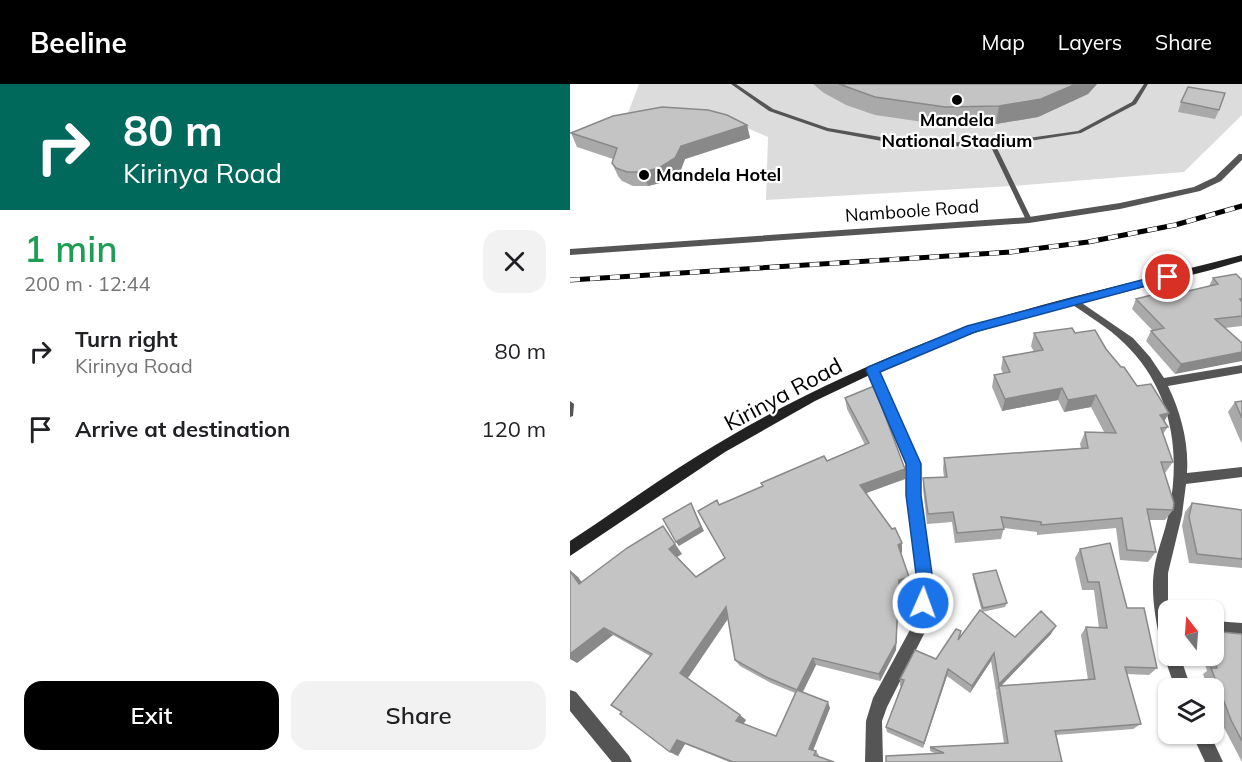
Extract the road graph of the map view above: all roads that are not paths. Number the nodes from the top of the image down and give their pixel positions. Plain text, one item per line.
1 (733, 84) edge
2 (1146, 84) edge
3 (993, 145) junction
4 (1242, 156) edge
5 (1029, 220) junction
6 (570, 252) edge
7 (1242, 258) edge
8 (1073, 300) junction
9 (1242, 369) edge
10 (872, 370) junction
11 (1161, 383) junction
12 (570, 404) edge
13 (570, 414) edge
14 (1242, 472) edge
15 (1181, 479) junction
16 (570, 549) edge
17 (1164, 600) edge
18 (1224, 630) edge
19 (1242, 631) edge
20 (570, 698) edge
21 (1206, 744) edge
22 (623, 762) edge
23 (874, 762) edge
24 (1214, 762) edge

1 - 3 lane
2 - 3 lane
3 - 5 lane
4 - 5 street, Namboole Road
5 - 6 street, Namboole Road
7 - 8 main road, Kirinya Road
8 - 10 main road, Kirinya Road
8 - 11 street
9 - 11 street
10 - 16 main road, Kirinya Road
10 - 23 street
11 - 15 street
12 - 13 lane
14 - 15 street
15 - 17 street
18 - 19 street
20 - 22 street
21 - 24 street

